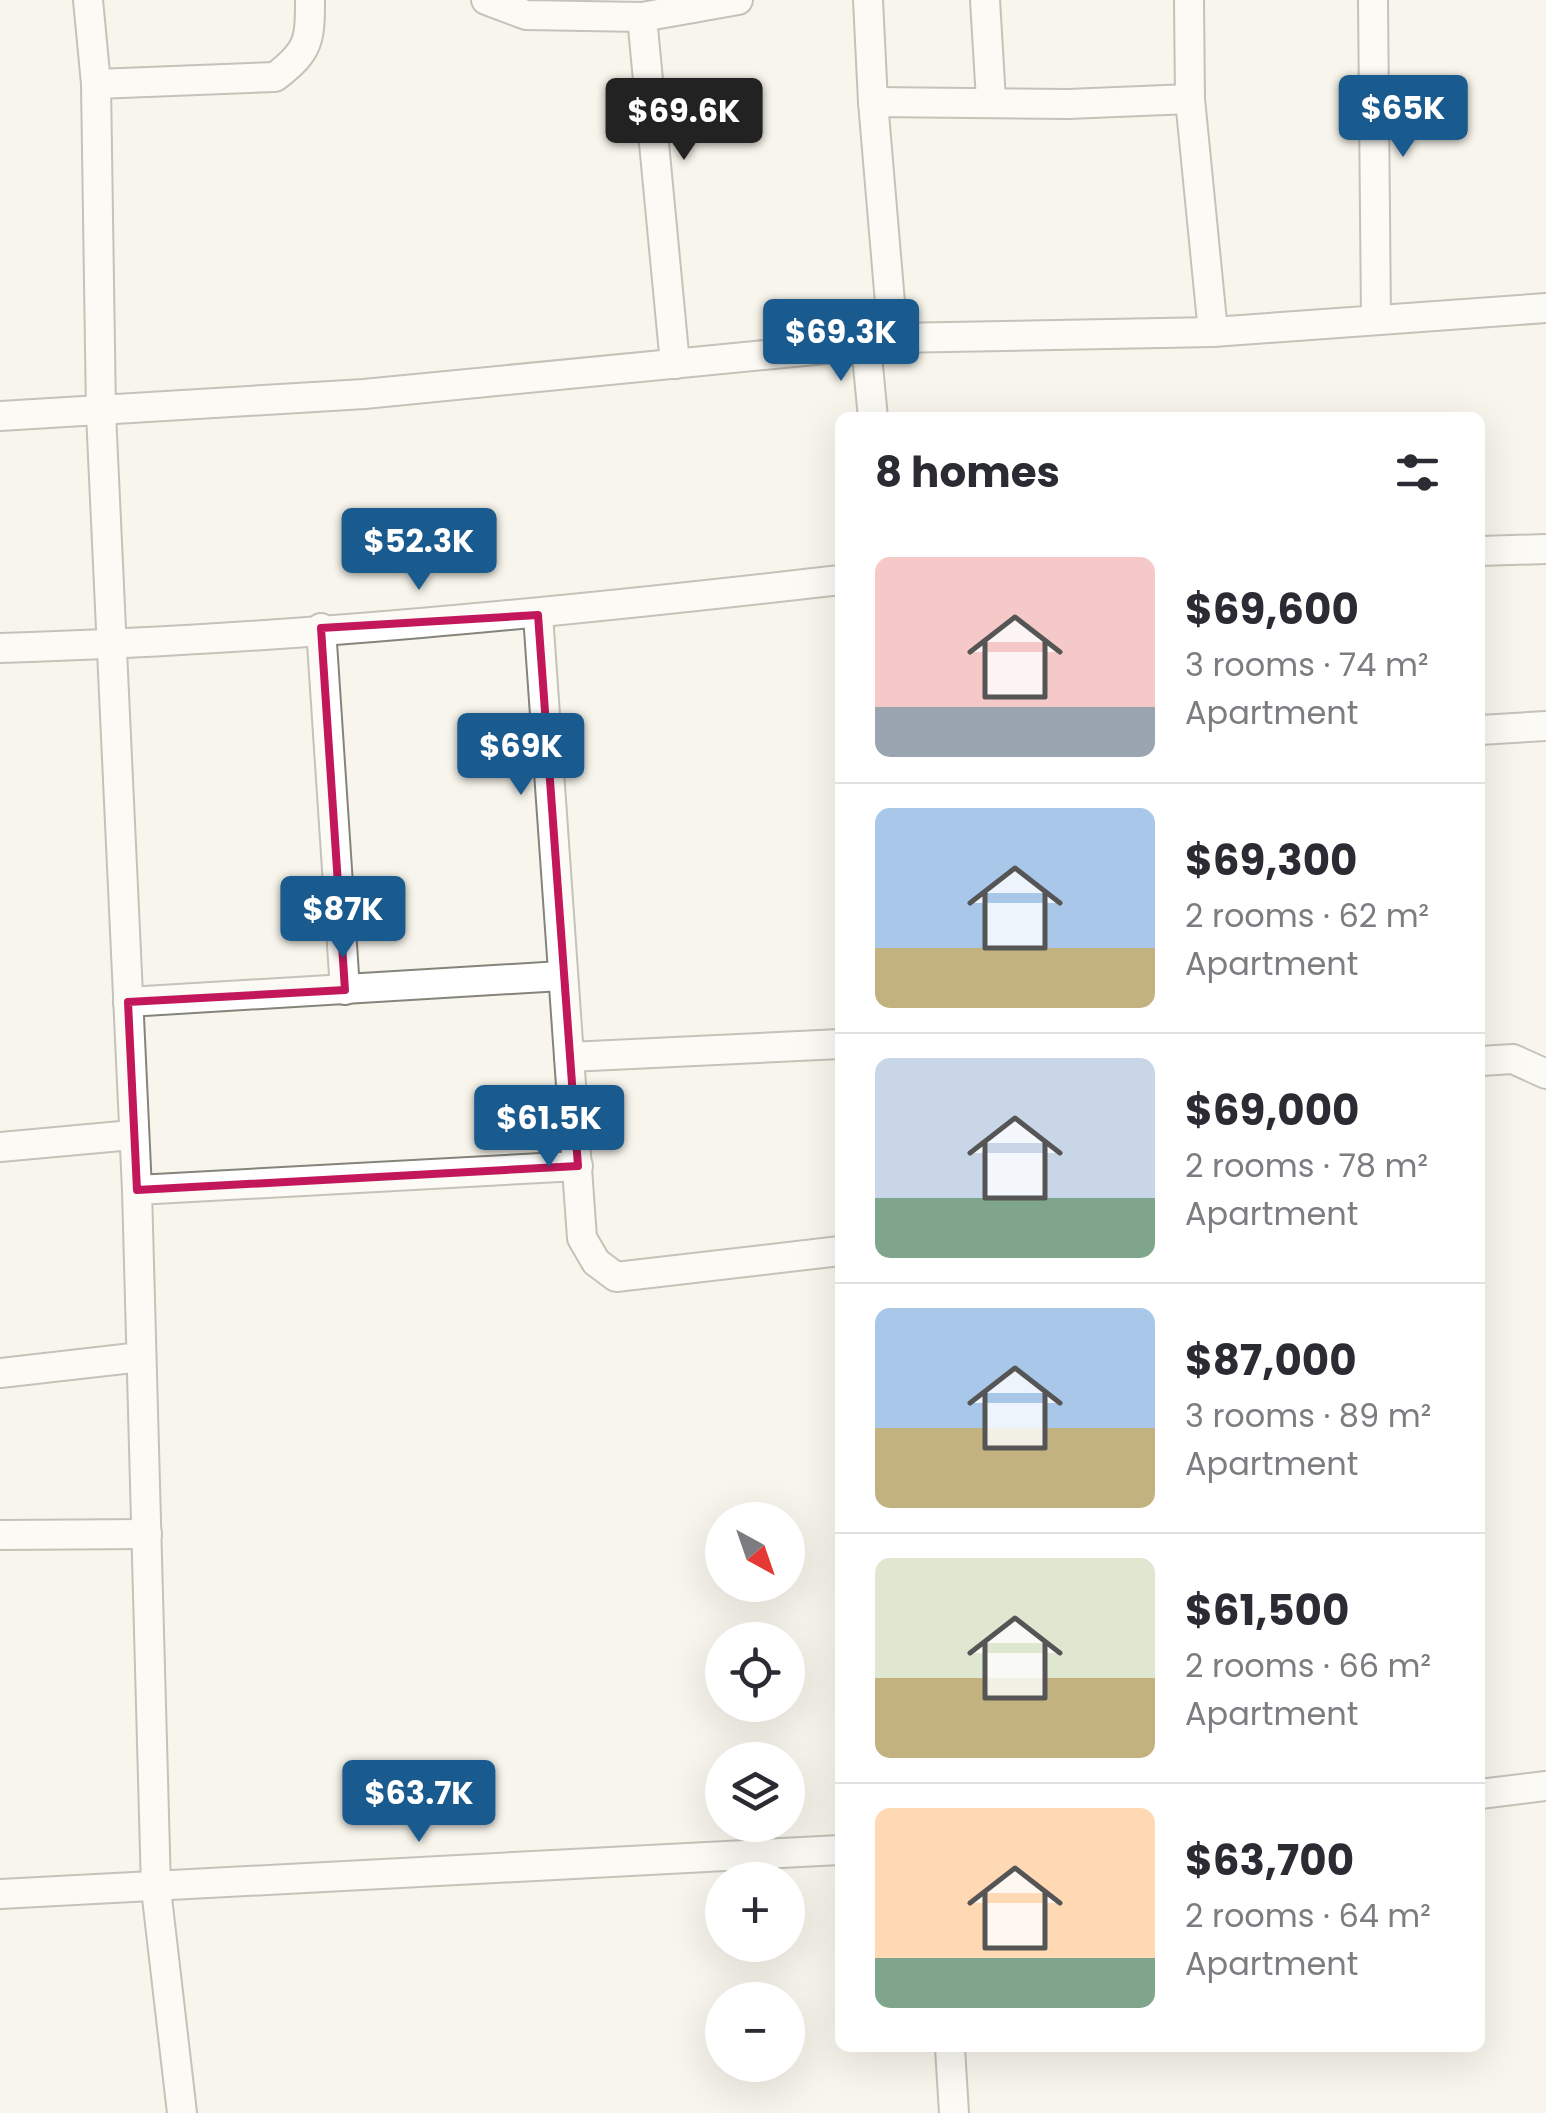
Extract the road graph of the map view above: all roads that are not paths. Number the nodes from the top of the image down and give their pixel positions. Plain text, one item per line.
1 (88, 0) edge
2 (310, 0) edge
3 (486, 0) edge
4 (738, 0) edge
5 (868, 0) edge
6 (984, 0) edge
7 (1190, 0) edge
8 (1373, 0) edge
9 (692, 4) edge
10 (642, 16) junction
11 (96, 84) junction
12 (1190, 99) junction
13 (990, 100) junction
14 (874, 102) junction
15 (1546, 308) edge
16 (1376, 320) junction
17 (1213, 332) junction
18 (880, 342) junction
19 (674, 364) junction
20 (874, 412) edge
21 (102, 413) junction
22 (0, 416) edge
23 (1546, 549) edge
24 (1485, 551) edge
25 (835, 581) edge
26 (538, 615) junction
27 (321, 628) junction
28 (112, 645) junction
29 (0, 648) edge
30 (1546, 726) edge
31 (1485, 730) edge
32 (562, 976) junction
33 (346, 990) junction
34 (128, 1002) junction
35 (835, 1044) edge
36 (568, 1056) junction
37 (1485, 1061) edge
38 (1546, 1074) edge
39 (132, 1135) junction
40 (0, 1147) edge
41 (578, 1166) junction
42 (137, 1190) junction
43 (835, 1251) edge
44 (141, 1357) junction
45 (0, 1373) edge
46 (147, 1534) junction
47 (0, 1535) edge
48 (1546, 1786) edge
49 (1485, 1793) edge
50 (835, 1850) edge
51 (156, 1889) junction
52 (0, 1894) edge
53 (950, 2052) edge
54 (182, 2113) edge
55 (954, 2113) edge

1 - 11 street
2 - 11 street
3 - 10 street
4 - 9 street
5 - 14 street
6 - 13 street
7 - 12 street
8 - 16 street
9 - 10 street
10 - 19 street
11 - 21 street
12 - 13 street
12 - 17 street
13 - 14 street
14 - 18 street
15 - 16 street
16 - 17 street
17 - 18 street
18 - 19 street
18 - 20 street
19 - 21 street
21 - 22 street
21 - 28 street
23 - 24 street
25 - 26 street
26 - 27 street
26 - 32 street
27 - 28 street
27 - 33 street
28 - 29 street
28 - 34 street
30 - 31 street
32 - 33 street
32 - 36 street
33 - 34 street
34 - 39 street
35 - 36 street
36 - 41 street
37 - 38 street
39 - 40 street
39 - 42 street
41 - 42 street
41 - 43 street
42 - 44 street
44 - 45 street
44 - 46 street
46 - 47 street
46 - 51 street
48 - 49 street
50 - 51 street
51 - 52 street
51 - 54 street
53 - 55 street

